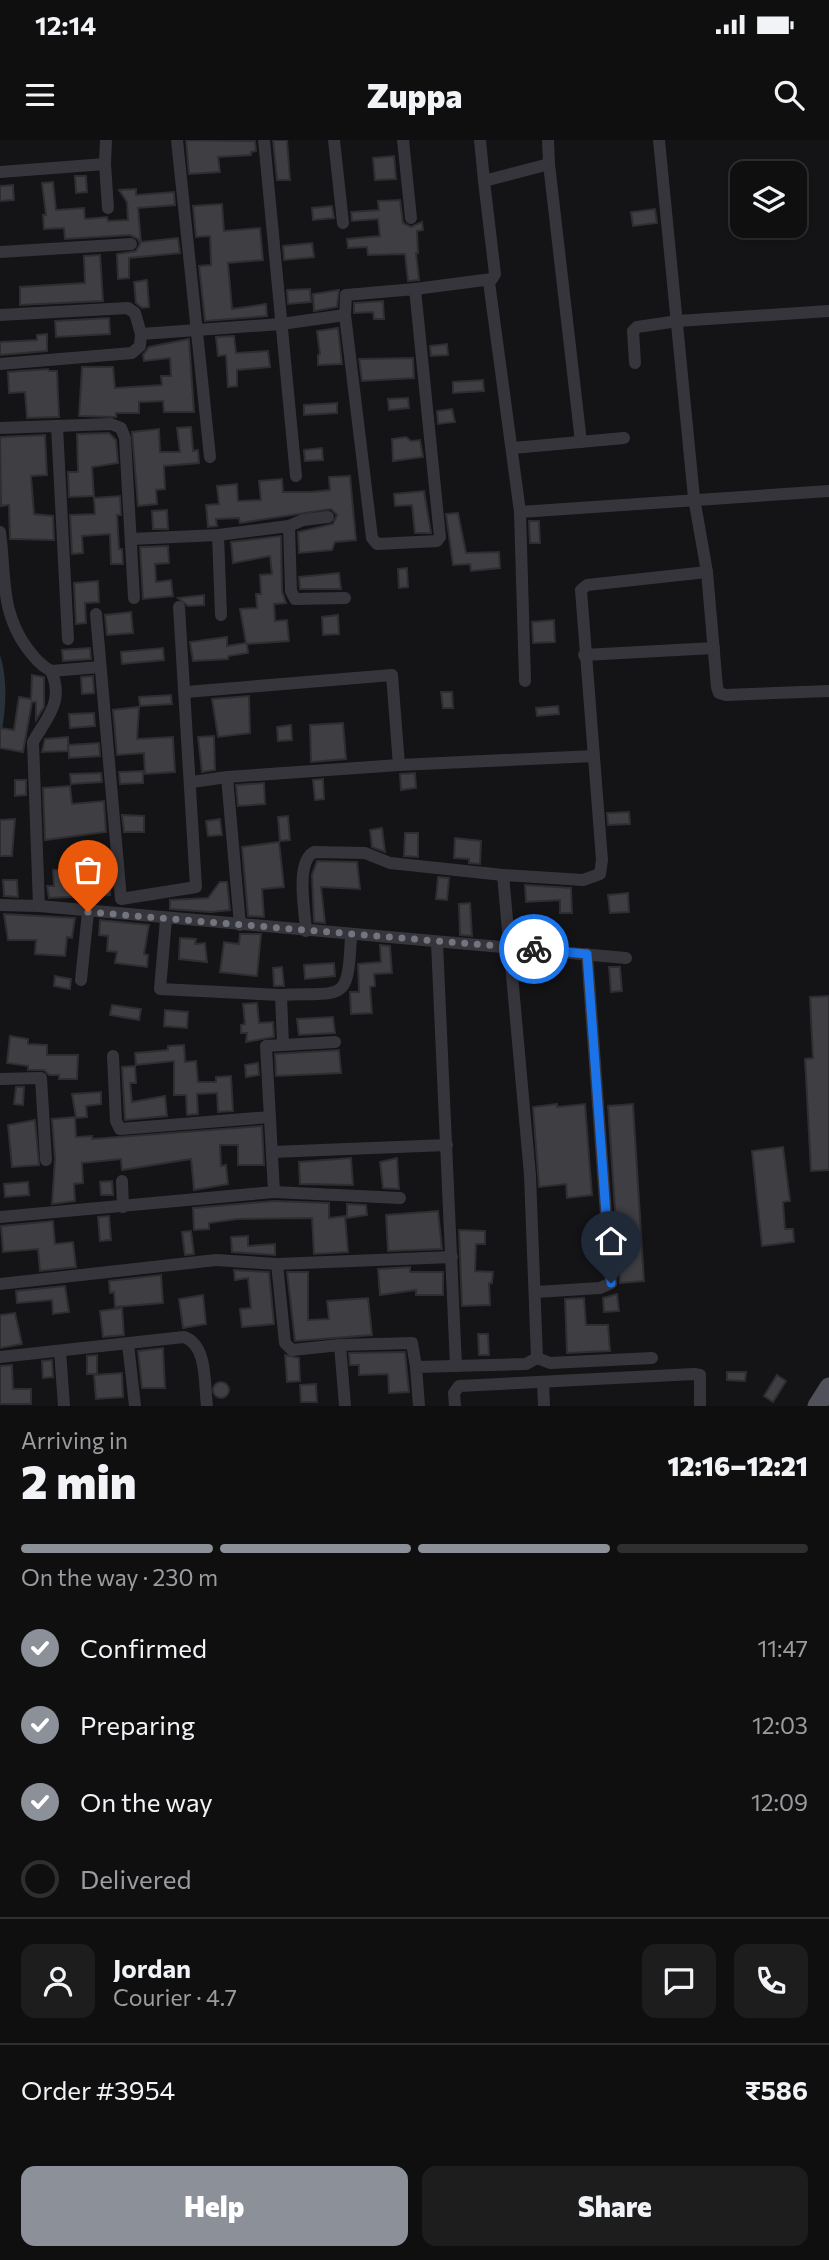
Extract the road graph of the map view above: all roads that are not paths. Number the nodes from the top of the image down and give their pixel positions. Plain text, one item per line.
1 (106, 140) edge
2 (177, 140) edge
3 (264, 140) edge
4 (334, 140) edge
5 (403, 140) edge
6 (480, 140) edge
7 (548, 140) edge
8 (659, 140) edge
9 (105, 164) junction
10 (550, 164) junction
11 (0, 172) edge
12 (484, 181) junction
13 (108, 208) dead end
14 (411, 218) dead end
15 (343, 223) dead end
16 (131, 244) dead end
17 (0, 252) edge
18 (489, 282) junction
19 (415, 289) junction
20 (829, 311) edge
21 (0, 315) edge
22 (345, 315) junction
23 (678, 321) junction
24 (281, 324) junction
25 (198, 331) junction
26 (141, 334) junction
27 (635, 363) dead end
28 (0, 364) edge
29 (57, 426) junction
30 (0, 428) edge
31 (624, 438) dead end
32 (581, 442) junction
33 (513, 448) junction
34 (210, 457) dead end
35 (296, 476) dead end
36 (829, 491) edge
37 (694, 498) junction
38 (520, 512) junction
39 (328, 517) dead end
40 (289, 526) junction
41 (0, 532) edge
42 (218, 535) junction
43 (131, 539) junction
44 (1, 569) edge
45 (706, 572) junction
46 (134, 598) dead end
47 (345, 598) dead end
48 (179, 607) dead end
49 (6, 612) junction
50 (96, 614) dead end
51 (221, 615) dead end
52 (0, 631) edge
53 (68, 639) dead end
54 (714, 648) junction
55 (584, 655) junction
56 (100, 667) junction
57 (51, 671) junction
58 (525, 681) dead end
59 (829, 691) edge
60 (186, 692) junction
61 (594, 756) junction
62 (399, 765) junction
63 (227, 777) junction
64 (192, 782) junction
65 (503, 875) junction
66 (0, 905) edge
67 (39, 906) junction
68 (88, 912) junction
69 (166, 919) junction
70 (240, 925) junction
71 (306, 931) junction
72 (351, 935) junction
73 (437, 943) junction
74 (508, 946) junction
75 (587, 954) junction
76 (626, 958) dead end
77 (81, 980) dead end
78 (281, 995) junction
79 (335, 1042) dead end
80 (283, 1045) junction
81 (113, 1056) dead end
82 (0, 1079) edge
83 (270, 1117) junction
84 (447, 1145) junction
85 (272, 1152) junction
86 (46, 1160) dead end
87 (122, 1181) dead end
88 (274, 1192) junction
89 (400, 1198) dead end
90 (123, 1207) junction
91 (0, 1217) edge
92 (452, 1257) junction
93 (277, 1264) junction
94 (0, 1284) edge
95 (536, 1292) junction
96 (128, 1344) junction
97 (340, 1345) junction
98 (60, 1351) junction
99 (0, 1357) edge
100 (537, 1358) junction
101 (652, 1358) dead end
102 (456, 1366) junction
103 (415, 1367) junction
104 (543, 1382) junction
105 (829, 1387) edge
106 (64, 1406) edge
107 (135, 1406) edge
108 (207, 1406) edge
109 (345, 1406) edge
110 (419, 1406) edge
111 (454, 1406) edge
112 (544, 1406) edge
113 (700, 1406) edge
114 (817, 1406) edge

1 - 9 street
2 - 25 street
3 - 24 street
4 - 15 street
5 - 14 street
6 - 12 street
7 - 10 street
8 - 23 street
9 - 11 street
9 - 13 street
10 - 12 street
10 - 32 street
12 - 18 street
16 - 17 street
18 - 19 street
18 - 33 street
19 - 22 street
19 - 22 street
20 - 23 street
21 - 26 street
22 - 24 street
23 - 27 street
23 - 37 street
24 - 25 street
24 - 35 street
25 - 26 street
25 - 34 street
26 - 28 street
29 - 30 street
29 - 43 street
29 - 53 street
31 - 32 street
32 - 33 street
33 - 38 street
36 - 37 street
37 - 38 street
37 - 45 street
38 - 58 street
39 - 40 street
40 - 42 street
40 - 47 street
41 - 44 street
42 - 43 street
42 - 51 street
43 - 46 street
44 - 49 street
45 - 54 street
45 - 55 street
48 - 60 street
49 - 52 street
49 - 57 street
50 - 56 street
54 - 55 street
54 - 59 street
55 - 61 street
56 - 57 street
56 - 64 street
57 - 67 street
60 - 62 street
60 - 64 street
61 - 62 street
61 - 65 street
62 - 63 street
63 - 64 street
63 - 70 street
65 - 71 street
65 - 74 street
66 - 67 street
67 - 68 street
68 - 69 street
68 - 77 street
69 - 70 street
69 - 78 street
70 - 71 street
71 - 72 street
72 - 73 street
72 - 78 street
73 - 74 street
73 - 84 street
74 - 75 street
74 - 95 street
75 - 76 street
75 - 95 street
78 - 80 street
79 - 80 street
80 - 83 street
81 - 83 street
82 - 86 street
83 - 85 street
84 - 85 street
84 - 92 street
85 - 88 street
87 - 90 street
88 - 89 street
88 - 90 street
90 - 91 street
92 - 93 street
92 - 102 street
93 - 94 street
93 - 97 street
95 - 100 street
96 - 98 street
96 - 107 street
96 - 108 street
97 - 103 street
97 - 109 street
98 - 99 street
98 - 106 street
100 - 101 street
100 - 102 street
102 - 103 street
103 - 110 street
104 - 111 street
104 - 112 street
104 - 113 street
105 - 114 main road

